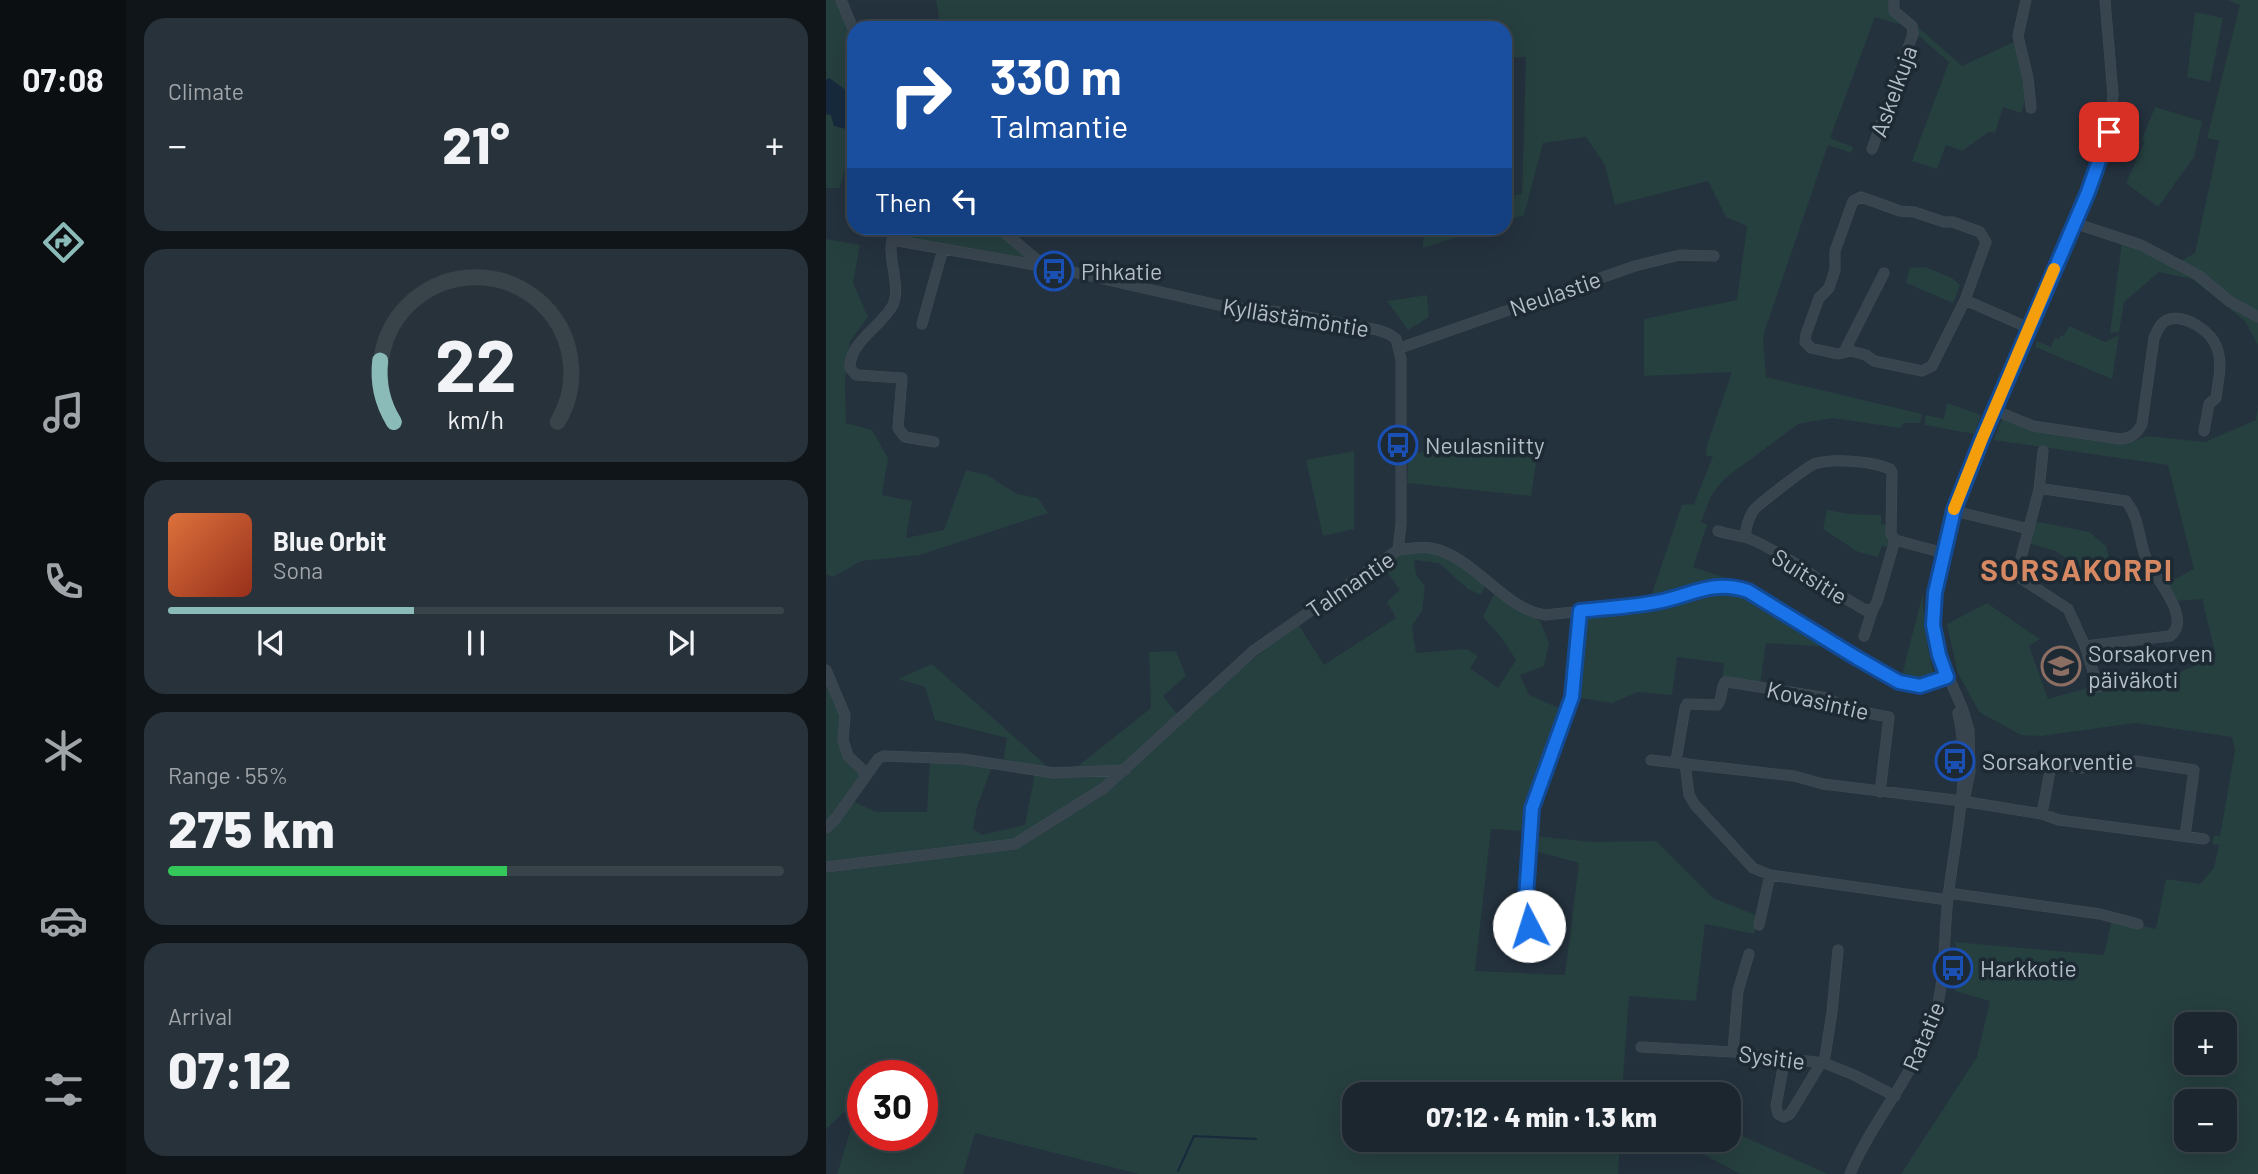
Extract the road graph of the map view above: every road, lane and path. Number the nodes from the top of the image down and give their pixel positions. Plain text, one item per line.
1 (841, 0) edge
2 (1894, 0) edge
3 (2026, 0) edge
4 (2105, 0) edge
5 (850, 21) edge
6 (2031, 108) dead end
7 (1872, 149) dead end
8 (2074, 223) junction
9 (893, 235) edge
10 (1007, 235) edge
11 (892, 240) junction
12 (943, 248) junction
13 (1714, 256) dead end
14 (1041, 263) junction
15 (1884, 273) dead end
16 (1965, 300) junction
17 (2258, 317) edge
18 (922, 324) dead end
19 (2029, 328) junction
20 (1400, 348) junction
21 (1844, 352) junction
22 (1994, 410) junction
23 (2204, 431) dead end
24 (934, 442) dead end
25 (2043, 451) dead end
26 (2039, 490) junction
27 (1954, 510) junction
28 (2029, 529) junction
29 (1718, 531) dead end
30 (1746, 537) junction
31 (1895, 540) junction
32 (1398, 550) junction
33 (1944, 553) junction
34 (1873, 609) junction
35 (1580, 611) junction
36 (1864, 636) dead end
37 (2085, 646) junction
38 (826, 670) edge
39 (1947, 677) junction
40 (2098, 687) dead end
41 (1651, 760) dead end
42 (1681, 762) junction
43 (1126, 770) junction
44 (865, 776) junction
45 (1880, 792) junction
46 (1962, 801) junction
47 (2042, 814) junction
48 (826, 828) edge
49 (2185, 836) junction
50 (2204, 839) dead end
51 (826, 867) edge
52 (1770, 875) junction
53 (1948, 897) junction
54 (2138, 924) dead end
55 (1759, 925) dead end
56 (1529, 926) dead end
57 (1838, 950) dead end
58 (1749, 954) dead end
59 (1641, 1047) dead end
60 (1733, 1052) junction
61 (1784, 1057) junction
62 (1822, 1063) junction
63 (1895, 1096) junction
64 (1850, 1174) edge

1 - 5 street
2 - 7 street, Askelkuja
3 - 6 street
4 - 8 street, Ratatie
8 - 17 street
8 - 19 street, Ratatie
9 - 11 street
10 - 14 street, Kyllästämöntie
11 - 12 street
11 - 24 street
12 - 14 street
12 - 18 street
13 - 20 street, Neulastie
14 - 20 street, Kyllästämöntie
15 - 21 street
16 - 19 street
16 - 21 street
16 - 21 street
19 - 22 street, Ratatie
20 - 32 street, Kyllästämöntie
22 - 23 street
22 - 27 street, Ratatie
25 - 26 street
26 - 28 street
26 - 37 street
27 - 28 street
27 - 33 street, Ratatie
28 - 37 street
29 - 30 street, Suitsitie
30 - 31 street
30 - 34 street, Suitsitie
31 - 33 street
31 - 34 street, Suitsitie
32 - 35 street, Talmantie
32 - 43 street, Talmantie
33 - 39 street, Ratatie
34 - 36 street
35 - 39 street, Talmantie
35 - 56 street
37 - 40 street
38 - 44 street
39 - 46 street, Ratatie
41 - 42 street
42 - 45 street
42 - 45 street, Kovasintie
42 - 52 street
43 - 44 street
43 - 51 street, Talmantie
44 - 48 street
45 - 46 street
46 - 47 street
46 - 53 street, Ratatie
47 - 49 street
47 - 49 street
49 - 50 street
52 - 53 street
52 - 55 street
53 - 54 street
53 - 63 street, Ratatie
57 - 62 street
58 - 60 street
59 - 60 street, Sysitie
60 - 61 street, Sysitie
61 - 62 street, Sysitie
61 - 62 street
62 - 63 street, Sysitie
63 - 64 street, Ratatie

